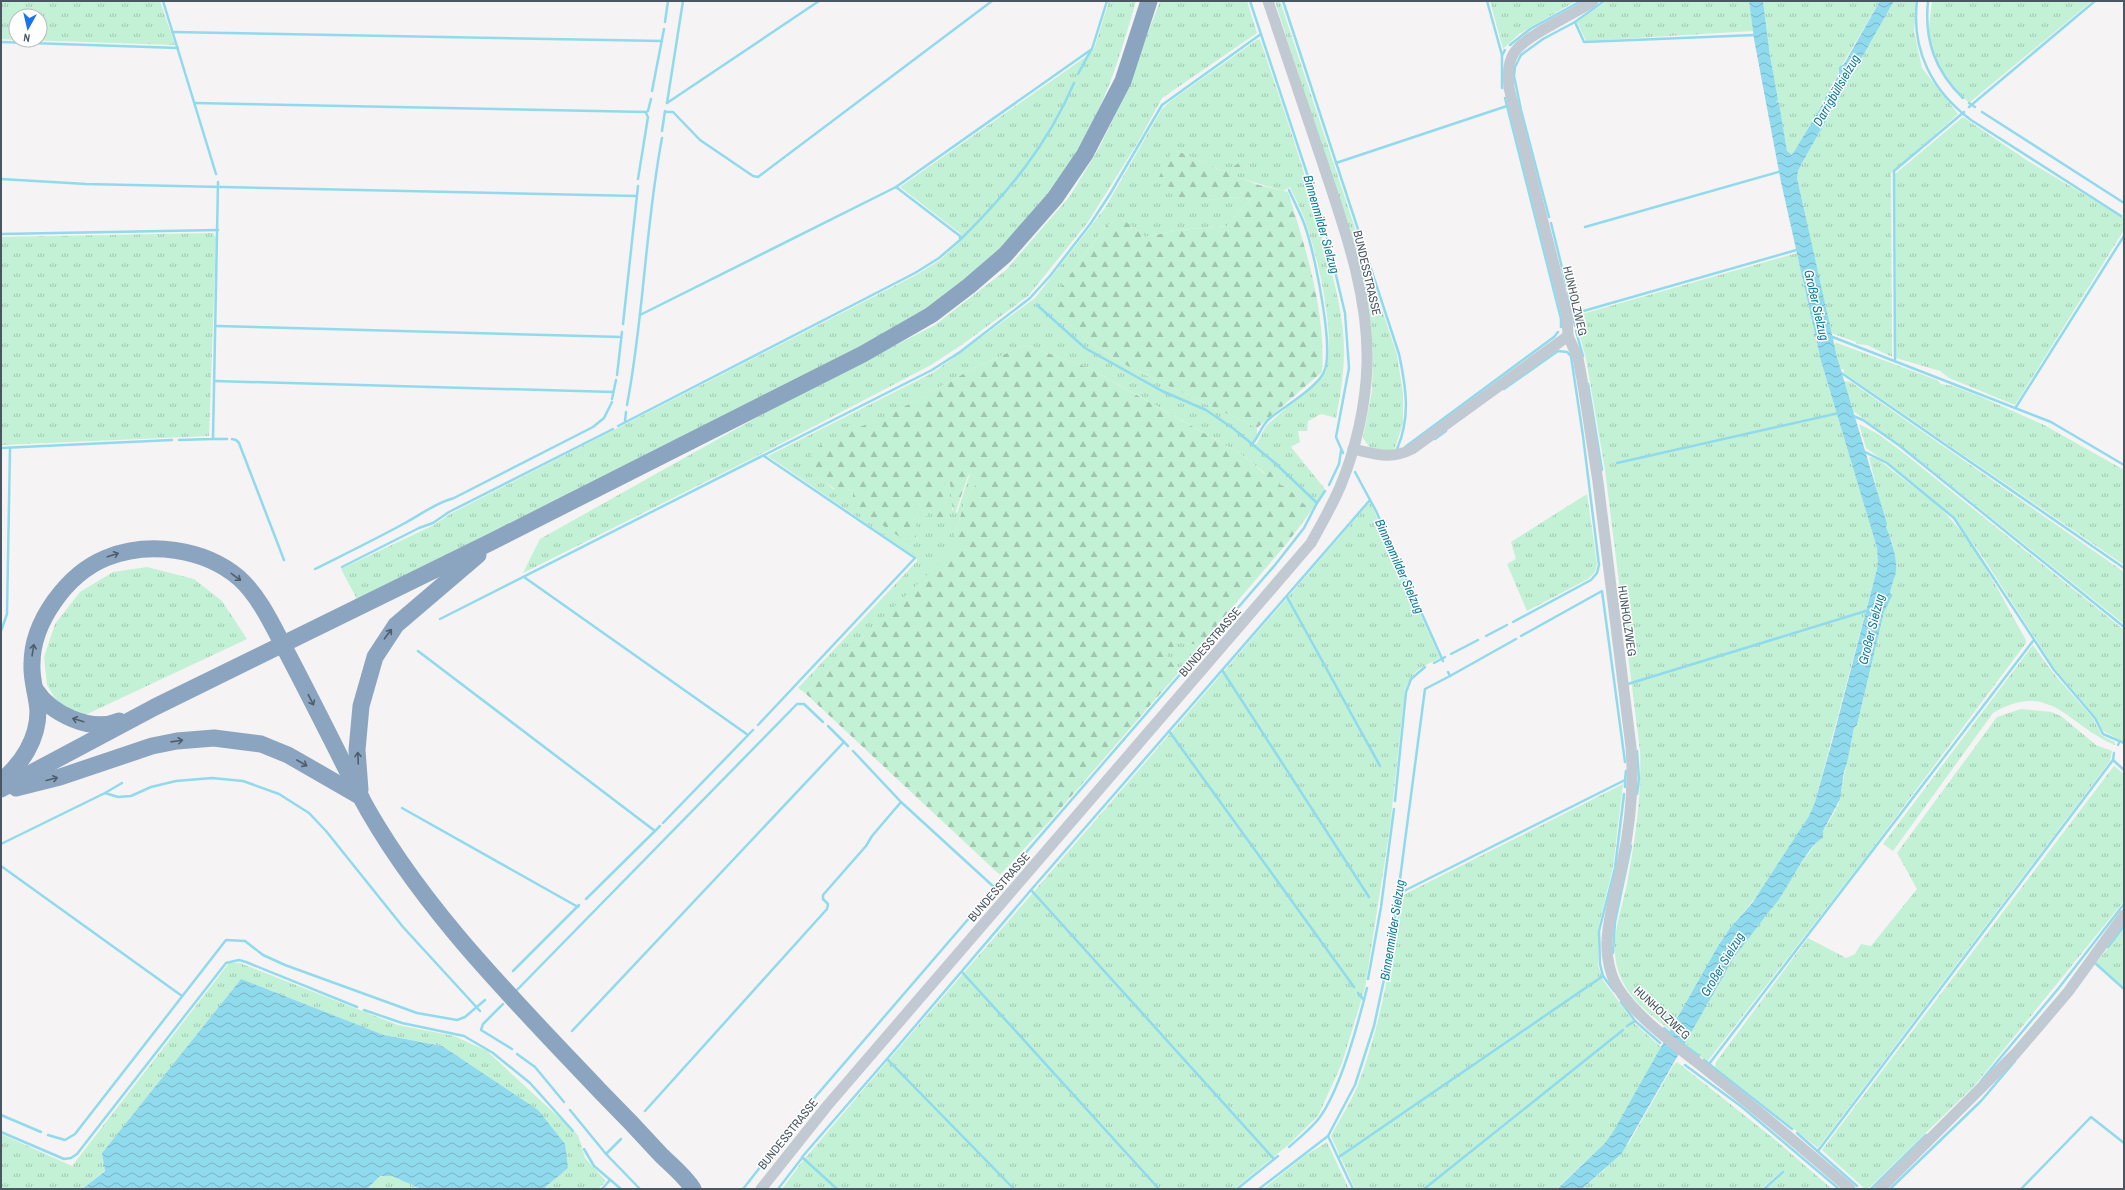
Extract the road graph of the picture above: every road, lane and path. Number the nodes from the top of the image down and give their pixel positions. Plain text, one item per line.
1 (1149, 1) edge
2 (1268, 1) edge
3 (1593, 1) edge
4 (1568, 336) junction
5 (1353, 449) junction
6 (492, 542) junction
7 (35, 689) junction
8 (155, 707) junction
9 (1, 781) edge
10 (1, 790) edge
11 (361, 797) junction
12 (2124, 915) edge
13 (692, 1188) edge
14 (760, 1189) edge
15 (1850, 1189) edge
16 (1880, 1189) edge

1 - 6 highway
2 - 5 street, BUNDESSTRASSE
3 - 4 street, HUNHOLZWEG
4 - 5 street
4 - 15 street, HUNHOLZWEG
5 - 14 street, BUNDESSTRASSE
6 - 8 highway
11 -> 6 highway
8 -> 7 highway
7 - 9 highway
7 -> 11 highway
8 - 10 highway
10 -> 11 highway
11 - 13 highway
12 - 16 street

